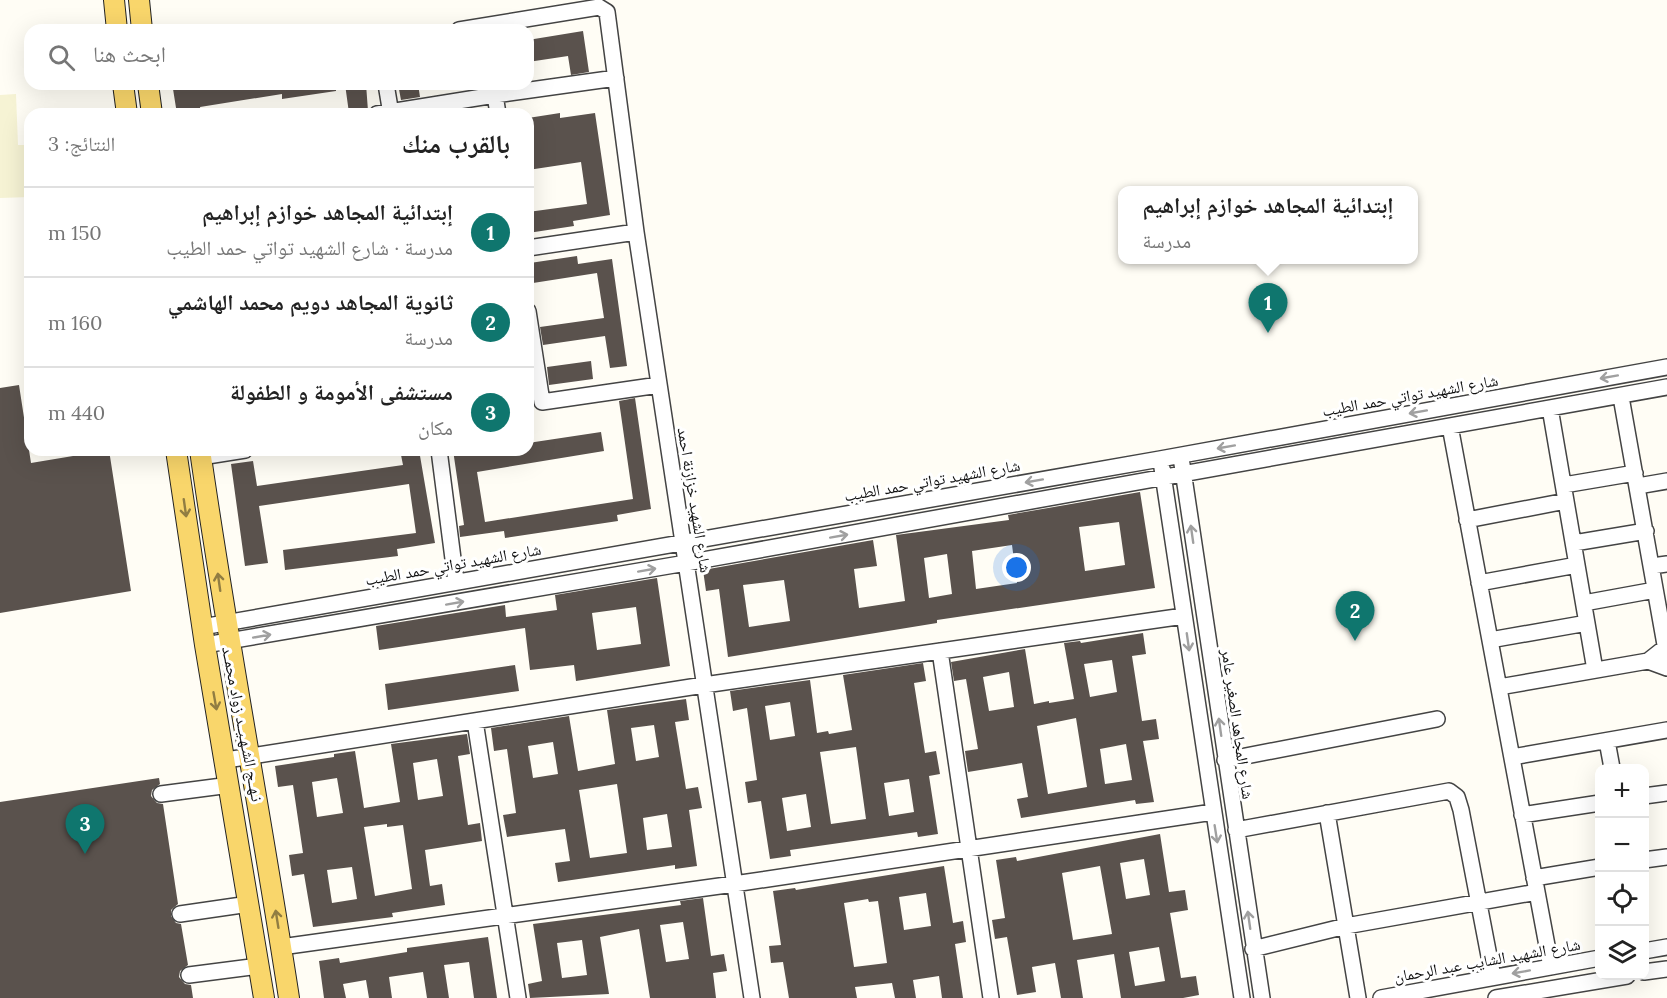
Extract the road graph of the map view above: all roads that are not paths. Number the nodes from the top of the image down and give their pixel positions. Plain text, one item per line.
1 (114, 0) edge
2 (139, 0) edge
3 (116, 24) edge
4 (141, 24) edge
5 (496, 24) edge
6 (616, 78) junction
7 (128, 90) edge
8 (149, 90) edge
9 (386, 90) edge
10 (531, 90) edge
11 (534, 90) edge
12 (495, 95) junction
13 (127, 108) edge
14 (151, 108) edge
15 (386, 108) edge
16 (416, 108) edge
17 (497, 108) edge
18 (636, 232) junction
19 (534, 247) edge
20 (1667, 367) edge
21 (659, 385) junction
22 (1667, 387) edge
23 (1621, 396) junction
24 (535, 403) edge
25 (1550, 408) junction
26 (1450, 426) junction
27 (177, 456) edge
28 (201, 456) edge
29 (440, 456) edge
30 (1180, 456) junction
31 (1160, 459) junction
32 (1183, 474) junction
33 (1163, 478) junction
34 (1636, 480) junction
35 (1667, 481) edge
36 (1564, 485) junction
37 (1566, 501) junction
38 (1467, 520) junction
39 (1646, 531) junction
40 (683, 541) junction
41 (1574, 543) junction
42 (686, 563) junction
43 (1577, 565) junction
44 (1659, 565) edge
45 (456, 582) junction
46 (1479, 583) junction
47 (1655, 590) junction
48 (1584, 603) junction
49 (1184, 616) junction
50 (1587, 623) junction
51 (226, 632) junction
52 (203, 636) junction
53 (1490, 640) junction
54 (1666, 650) edge
55 (940, 651) junction
56 (1648, 661) junction
57 (1667, 668) edge
58 (1595, 670) junction
59 (704, 686) junction
60 (1498, 687) junction
61 (1437, 719) dead end
62 (475, 721) junction
63 (1667, 730) edge
64 (1607, 741) junction
65 (251, 756) junction
66 (1512, 757) junction
67 (226, 760) junction
68 (1225, 760) junction
69 (1611, 764) edge
70 (230, 785) junction
71 (1667, 793) edge
72 (161, 794) dead end
73 (1649, 795) edge
74 (1595, 804) edge
75 (1213, 812) junction
76 (1327, 813) junction
77 (1522, 815) junction
78 (1236, 830) junction
79 (970, 849) junction
80 (1667, 857) edge
81 (1649, 860) edge
82 (1595, 868) edge
83 (734, 884) junction
84 (1535, 885) junction
85 (1478, 902) junction
86 (249, 904) junction
87 (180, 914) dead end
88 (505, 916) junction
89 (1346, 926) junction
90 (281, 947) junction
91 (1667, 947) edge
92 (1253, 949) junction
93 (1649, 950) edge
94 (1595, 959) edge
95 (259, 966) junction
96 (1551, 967) junction
97 (1667, 969) edge
98 (1649, 971) edge
99 (189, 975) dead end
100 (1493, 977) junction
101 (1610, 980) edge
102 (1569, 992) edge
103 (264, 998) edge
104 (289, 998) edge
105 (518, 998) edge
106 (752, 998) edge
107 (991, 998) edge
108 (1242, 998) edge
109 (1262, 998) edge
110 (1358, 998) edge
111 (1381, 998) edge
112 (1496, 998) edge

1 - 3 main road
2 - 4 main road
5 - 6 street, شارع الشهيد خزازنة احمد
6 - 11 street
6 - 18 street, شارع الشهيد خزازنة احمد
7 - 13 main road
8 - 14 main road
9 - 15 street
10 - 12 street
12 - 16 street
12 - 17 street
18 - 19 street
18 - 21 street, شارع الشهيد خزازنة احمد
20 -> 30 street, شارع الشهيد تواتي حمد الطيب
21 - 24 street
21 - 40 street, شارع الشهيد خزازنة احمد
22 - 23 street, شارع الشهيد تواتي حمد الطيب
23 - 25 street, شارع الشهيد تواتي حمد الطيب
23 - 34 street
25 - 26 street, شارع الشهيد تواتي حمد الطيب
25 - 36 street
26 - 32 street, شارع الشهيد تواتي حمد الطيب
26 - 38 street
27 -> 52 main road, نـهــج الشـهـيــد زواد محمــد
51 -> 28 main road, نـهــج الشـهـيــد زواد محمــد
29 - 45 street
30 - 31 street, شارع الشهيد تواتي حمد الطيب
30 - 32 street, شارع المجاهد الصغير عامر
31 - 33 street
31 -> 40 street, شارع الشهيد تواتي حمد الطيب
32 - 33 street, شارع الشهيد تواتي حمد الطيب
68 -> 32 street, شارع المجاهد الصغير عامر
42 -> 33 street, شارع الشهيد تواتي حمد الطيب
33 - 49 street
34 - 35 street
34 - 36 street
34 - 39 street
36 - 37 street
37 - 38 street
37 - 41 street
38 - 46 street
39 - 41 street
39 - 44 street
40 - 42 street, شارع الشهيد خزازنة احمد
40 - 45 street, شارع الشهيد تواتي حمد الطيب
41 - 43 street
51 -> 42 street, شارع الشهيد تواتي حمد الطيب
42 - 59 street, شارع الشهيد خزازنة احمد
43 - 46 street
43 - 48 street
44 - 47 street
45 - 51 street, شارع الشهيد تواتي حمد الطيب
46 - 53 street
47 - 48 street
47 - 54 street
48 - 50 street
49 - 55 street
49 -> 75 street
50 - 53 street
50 - 58 street
51 - 52 street, شارع الشهيد تواتي حمد الطيب
51 - 65 main road, نـهــج الشـهـيــد زواد محمــد
52 -> 67 main road, نـهــج الشـهـيــد زواد محمــد
53 - 60 street
54 - 56 street
55 - 59 street
55 - 79 street
56 - 57 street
56 - 58 street
58 - 60 street
59 - 62 street
59 - 83 street, شارع الشهيد خزازنة احمد
60 - 66 street
61 - 68 street
62 - 65 street
62 - 88 street
63 - 64 street
64 - 66 street
64 - 69 street
65 - 67 street
90 -> 65 main road, نـهــج الشـهـيــد زواد محمــد
66 - 77 street
67 - 70 main road, نـهــج الشـهـيــد زواد محمــد
68 - 78 street, شارع المجاهد الصغير عامر
70 - 72 street
70 - 86 main road, نـهــج الشـهـيــد زواد محمــد
71 - 73 street
74 - 77 street
75 - 79 street
75 -> 108 street
76 - 78 street
76 - 85 street
76 - 89 street
77 - 84 street
92 -> 78 street, شارع المجاهد الصغير عامر
79 - 83 street
79 - 107 street
80 - 81 street
82 - 84 street
83 - 88 street
83 - 106 street, شارع الشهيد خزازنة احمد
84 - 85 street
84 - 96 street
85 - 89 street
85 - 100 street
86 - 87 street
86 - 95 main road, نـهــج الشـهـيــد زواد محمــد
88 - 90 street
88 - 105 street
89 - 92 street
89 - 110 street
90 - 104 main road, نـهــج الشـهـيــد زواد محمــد
91 - 93 street
92 - 109 street, شارع المجاهد الصغير عامر
94 - 96 street, شارع الشهيد الشايب عبد الرحمان
95 - 99 street
95 - 103 main road, نـهــج الشـهـيــد زواد محمــد
96 -> 100 street, شارع الشهيد الشايب عبد الرحمان
97 - 98 street
100 - 111 street, شارع الشهيد الشايب عبد الرحمان
101 - 102 street
102 - 112 street

